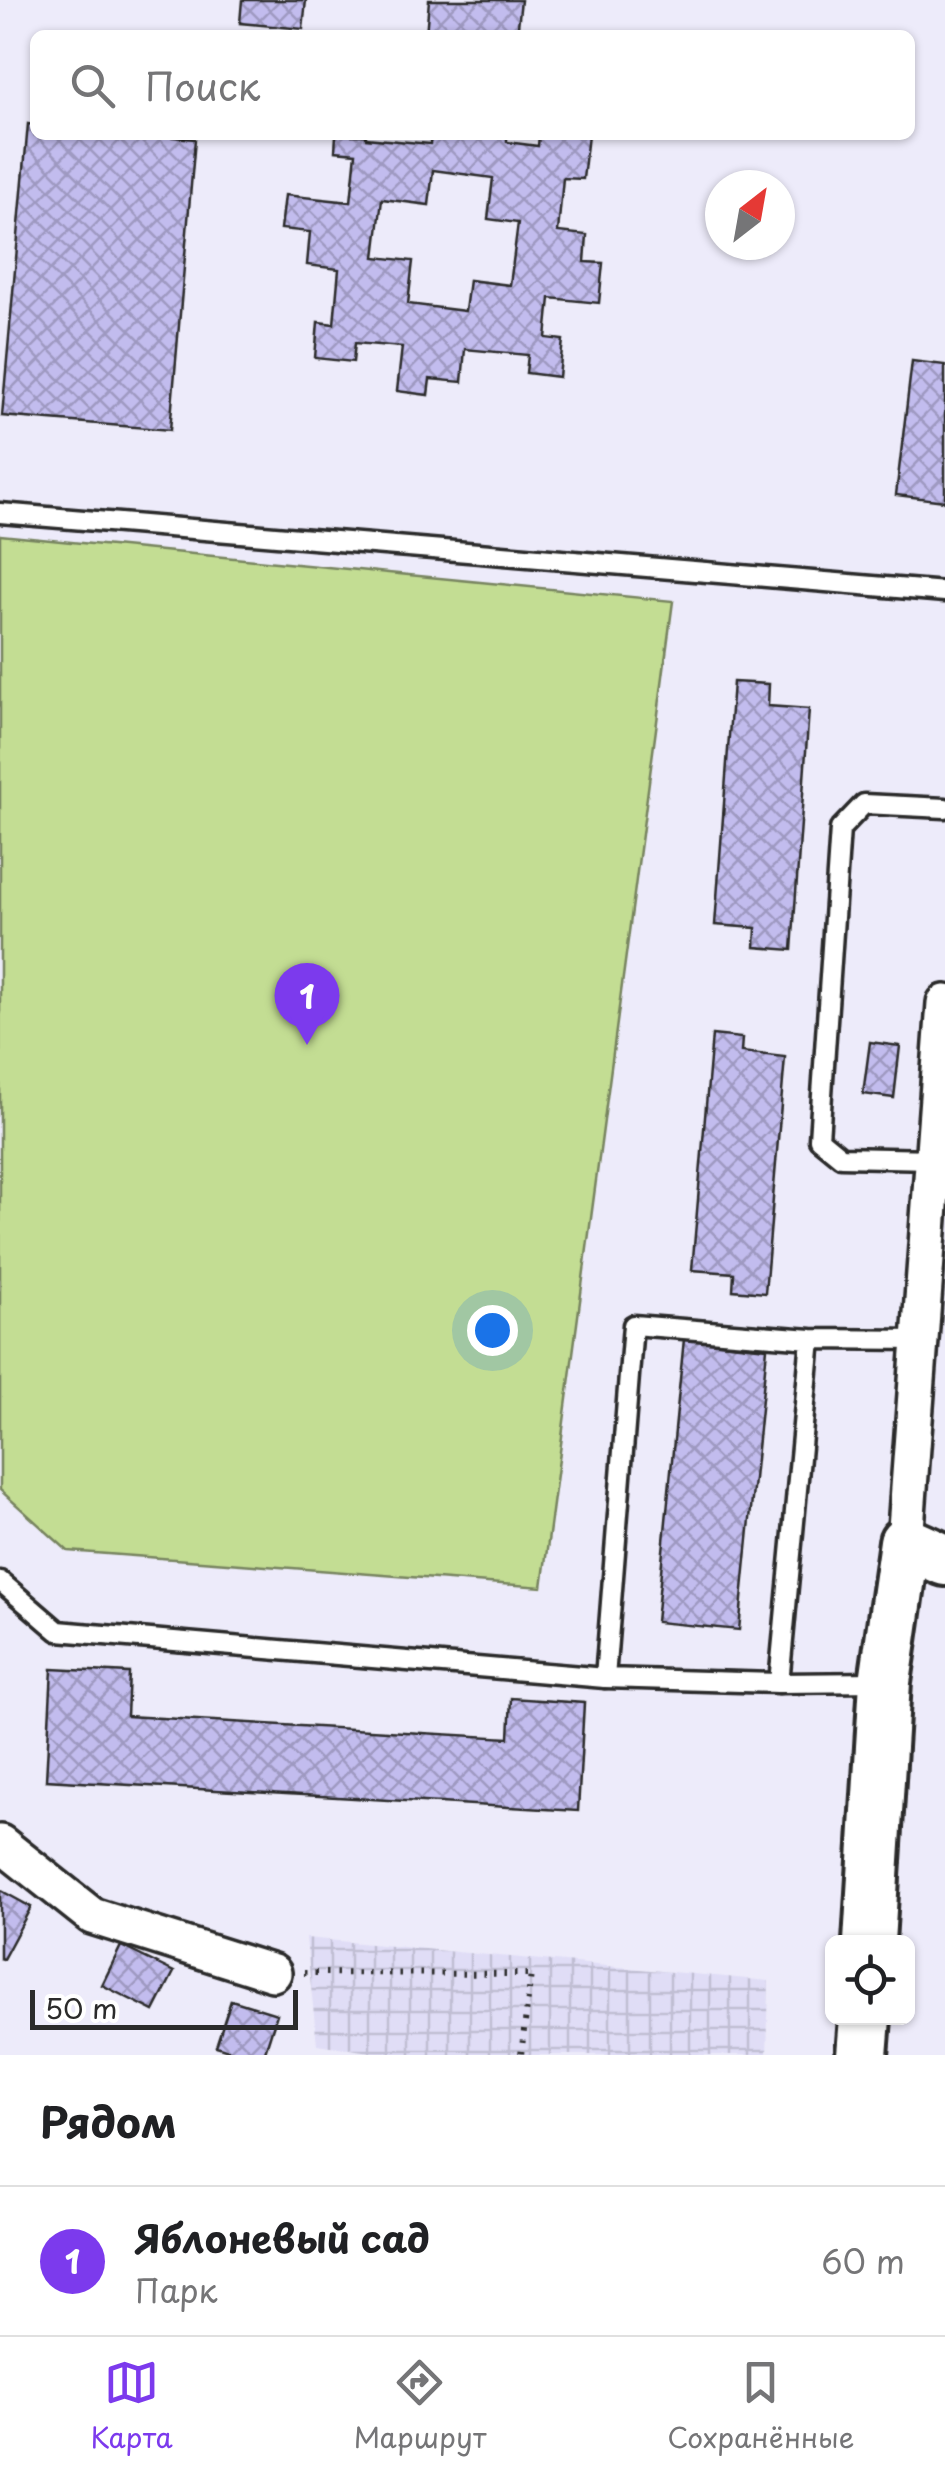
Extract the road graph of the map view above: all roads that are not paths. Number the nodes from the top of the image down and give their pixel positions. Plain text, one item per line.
1 (0, 513) edge
2 (945, 592) edge
3 (945, 808) edge
4 (945, 1004) edge
5 (941, 1091) edge
6 (934, 1160) junction
7 (811, 1339) junction
8 (921, 1340) junction
9 (925, 1551) edge
10 (0, 1581) edge
11 (605, 1678) junction
12 (886, 1682) junction
13 (779, 1683) junction
14 (0, 1843) edge
15 (869, 1935) edge
16 (272, 1973) road end
17 (864, 2025) edge
18 (862, 2055) edge

1 - 2 lane
3 - 6 lane
4 - 5 street
5 - 6 street
6 - 8 street
7 - 8 lane
7 - 11 lane
7 - 13 lane
8 - 9 street
9 - 12 street
10 - 11 lane
11 - 13 lane
12 - 13 lane
12 - 15 street
14 - 16 street
17 - 18 street

